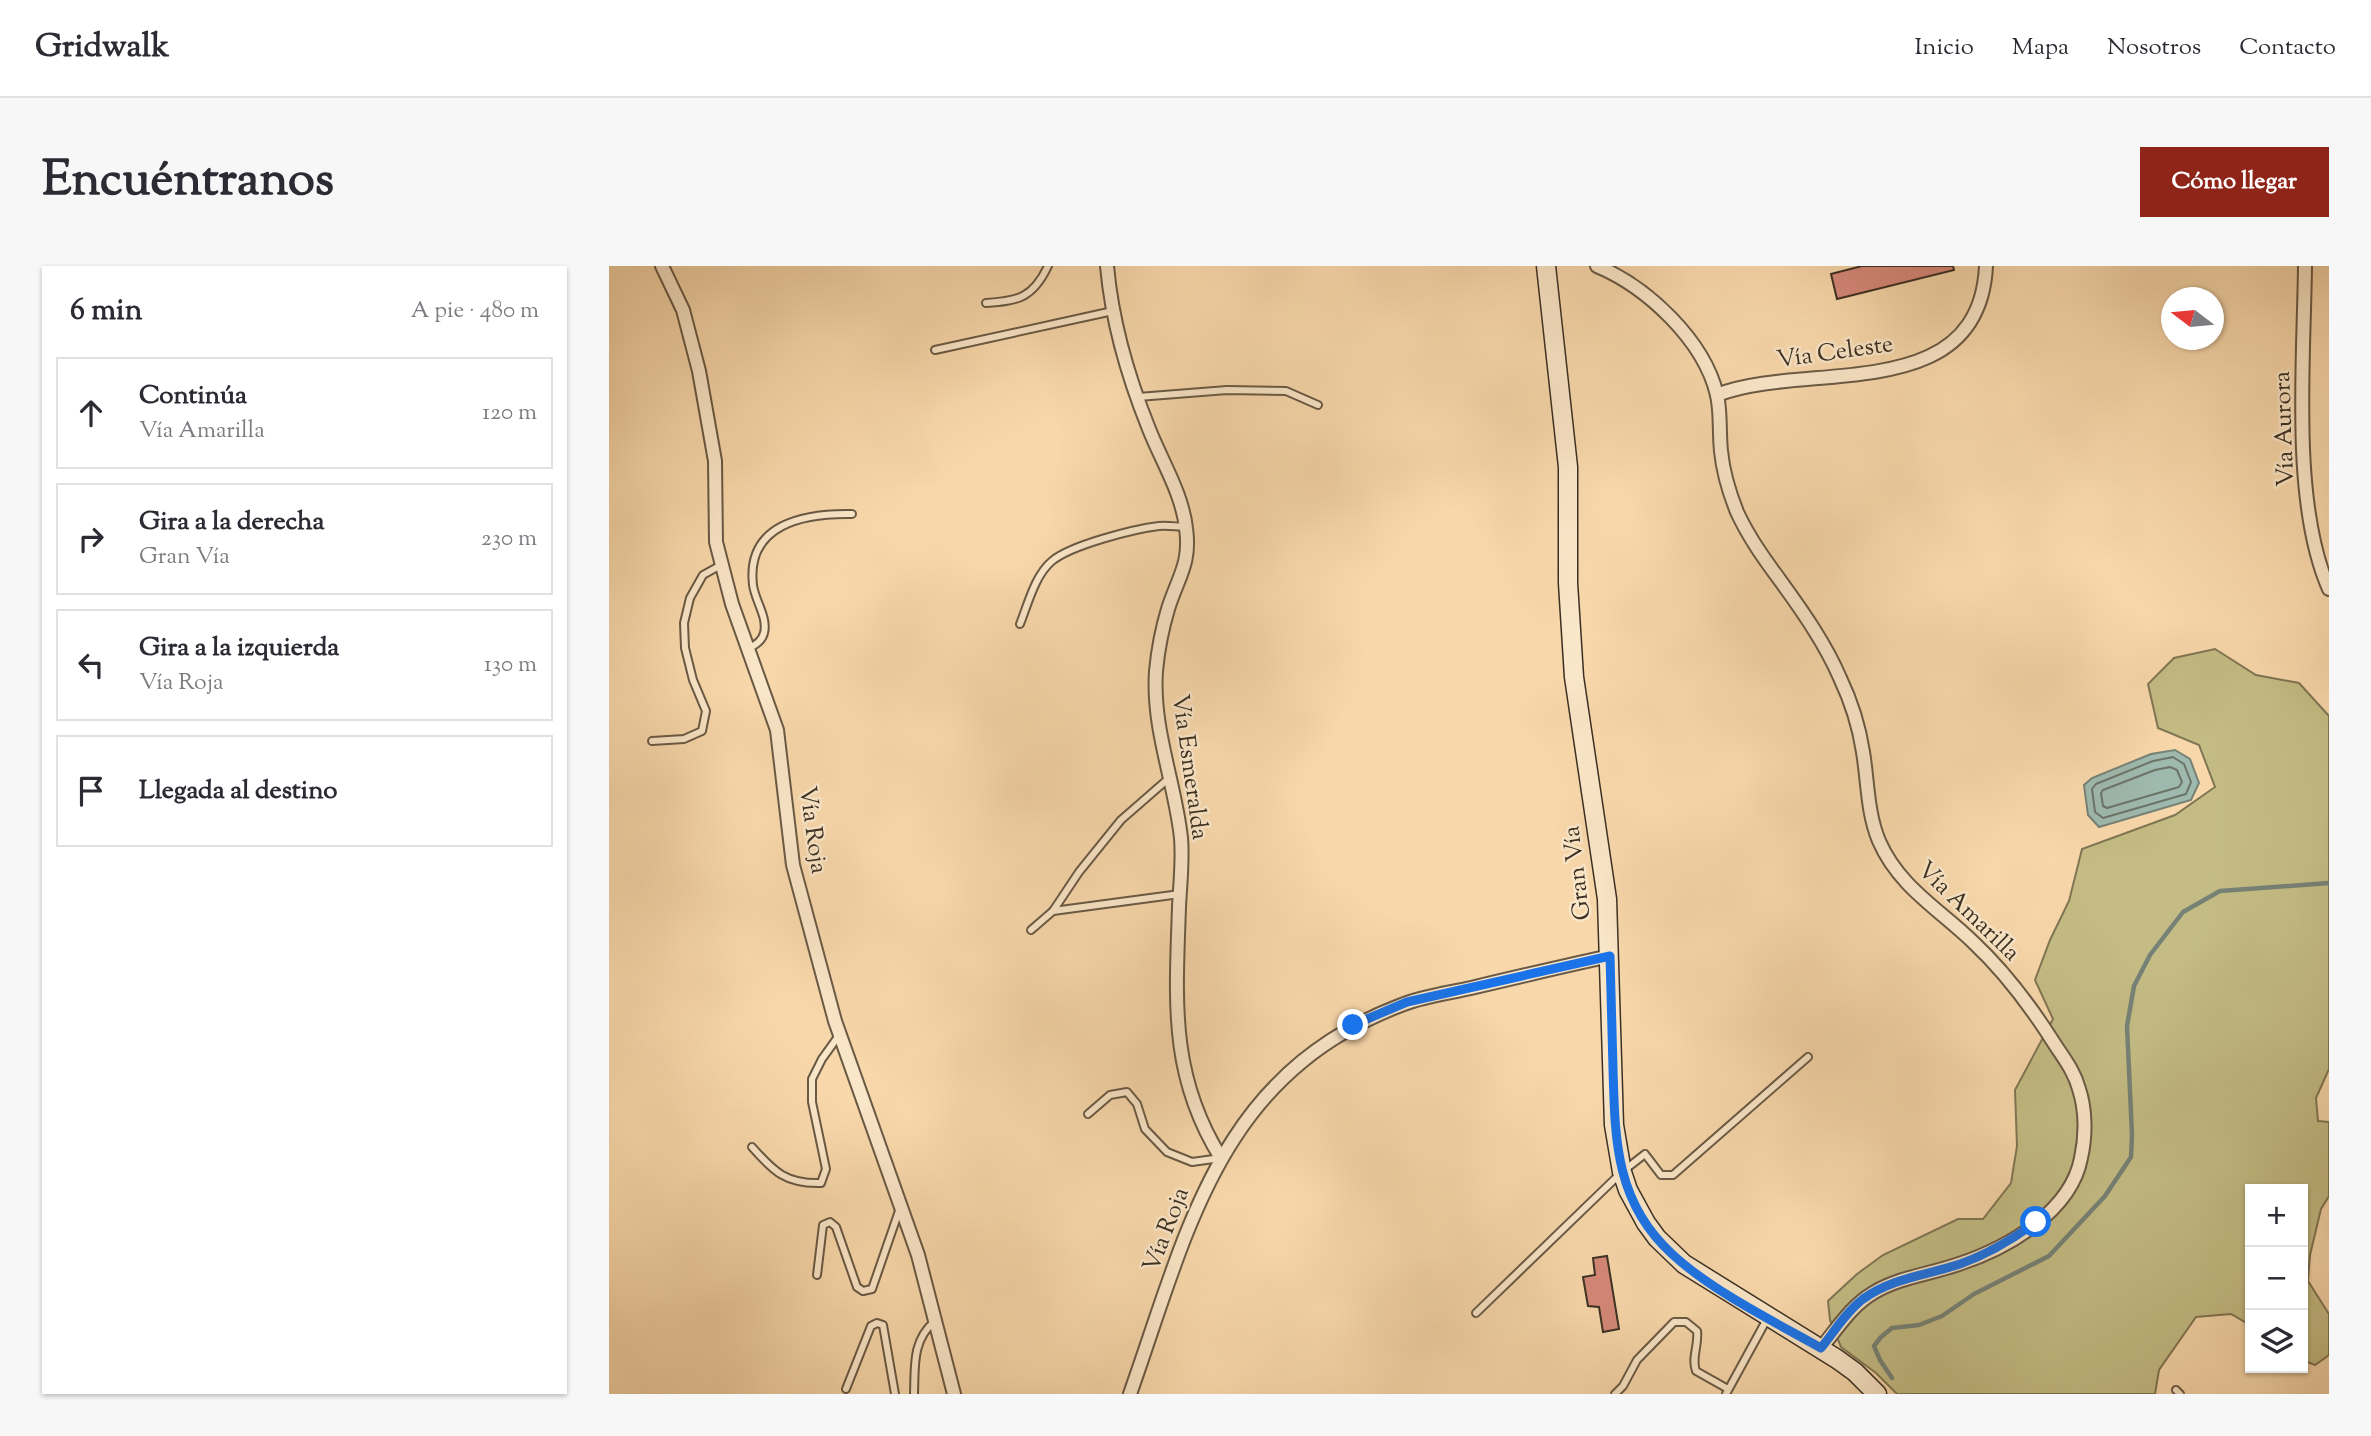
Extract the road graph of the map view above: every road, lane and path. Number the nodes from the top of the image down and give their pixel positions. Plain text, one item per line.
1 (662, 266) edge
2 (1048, 266) edge
3 (1107, 266) edge
4 (1546, 266) edge
5 (1597, 266) edge
6 (1986, 266) edge
7 (2305, 266) edge
8 (986, 303) dead end
9 (1113, 312) junction
10 (935, 349) dead end
11 (1717, 395) junction
12 (1137, 397) junction
13 (1318, 405) dead end
14 (852, 514) dead end
15 (1186, 527) junction
16 (722, 565) junction
17 (2329, 589) edge
18 (1020, 624) dead end
19 (750, 648) junction
20 (652, 741) dead end
21 (1169, 778) junction
22 (1180, 894) junction
23 (1053, 911) junction
24 (1031, 930) dead end
25 (1610, 956) junction
26 (840, 1034) junction
27 (1808, 1057) dead end
28 (1087, 1114) dead end
29 (752, 1147) dead end
30 (1221, 1158) junction
31 (1622, 1172) junction
32 (901, 1206) junction
33 (817, 1276) dead end
34 (1476, 1313) dead end
35 (1768, 1317) junction
36 (935, 1321) junction
37 (1821, 1348) junction
38 (846, 1389) dead end
39 (1727, 1392) edge
40 (895, 1394) edge
41 (914, 1394) edge
42 (954, 1394) edge
43 (1130, 1394) edge
44 (1615, 1394) edge
45 (1877, 1394) edge

1 - 16 street, Vía Roja
2 - 8 lane
3 - 9 street, Vía Esmeralda
4 - 25 main road, Gran Vía
5 - 11 street, Vía Amarilla
6 - 11 street, Vía Celeste
7 - 17 street, Vía Aurora
9 - 10 lane
9 - 12 street, Vía Esmeralda
11 - 37 street, Vía Amarilla
12 - 13 lane
12 - 15 street, Vía Esmeralda
14 - 19 lane
15 - 18 lane
15 - 21 street, Vía Esmeralda
16 - 19 street, Vía Roja
16 - 20 lane
19 - 26 street, Vía Roja
21 - 22 street, Vía Esmeralda
21 - 23 lane
22 - 23 lane
22 - 30 street, Vía Esmeralda
23 - 24 lane
25 - 30 street, Vía Roja
25 - 31 main road, Gran Vía
26 - 29 lane
26 - 32 street, Vía Roja
27 - 31 lane
28 - 30 lane
30 - 43 street, Vía Roja
31 - 34 lane
31 - 35 main road, Gran Vía
32 - 33 lane
32 - 36 street, Vía Roja
35 - 37 main road, Gran Vía
35 - 39 lane
36 - 41 lane
36 - 42 street, Vía Roja
37 - 45 main road, Gran Vía
38 - 40 lane
39 - 44 lane

